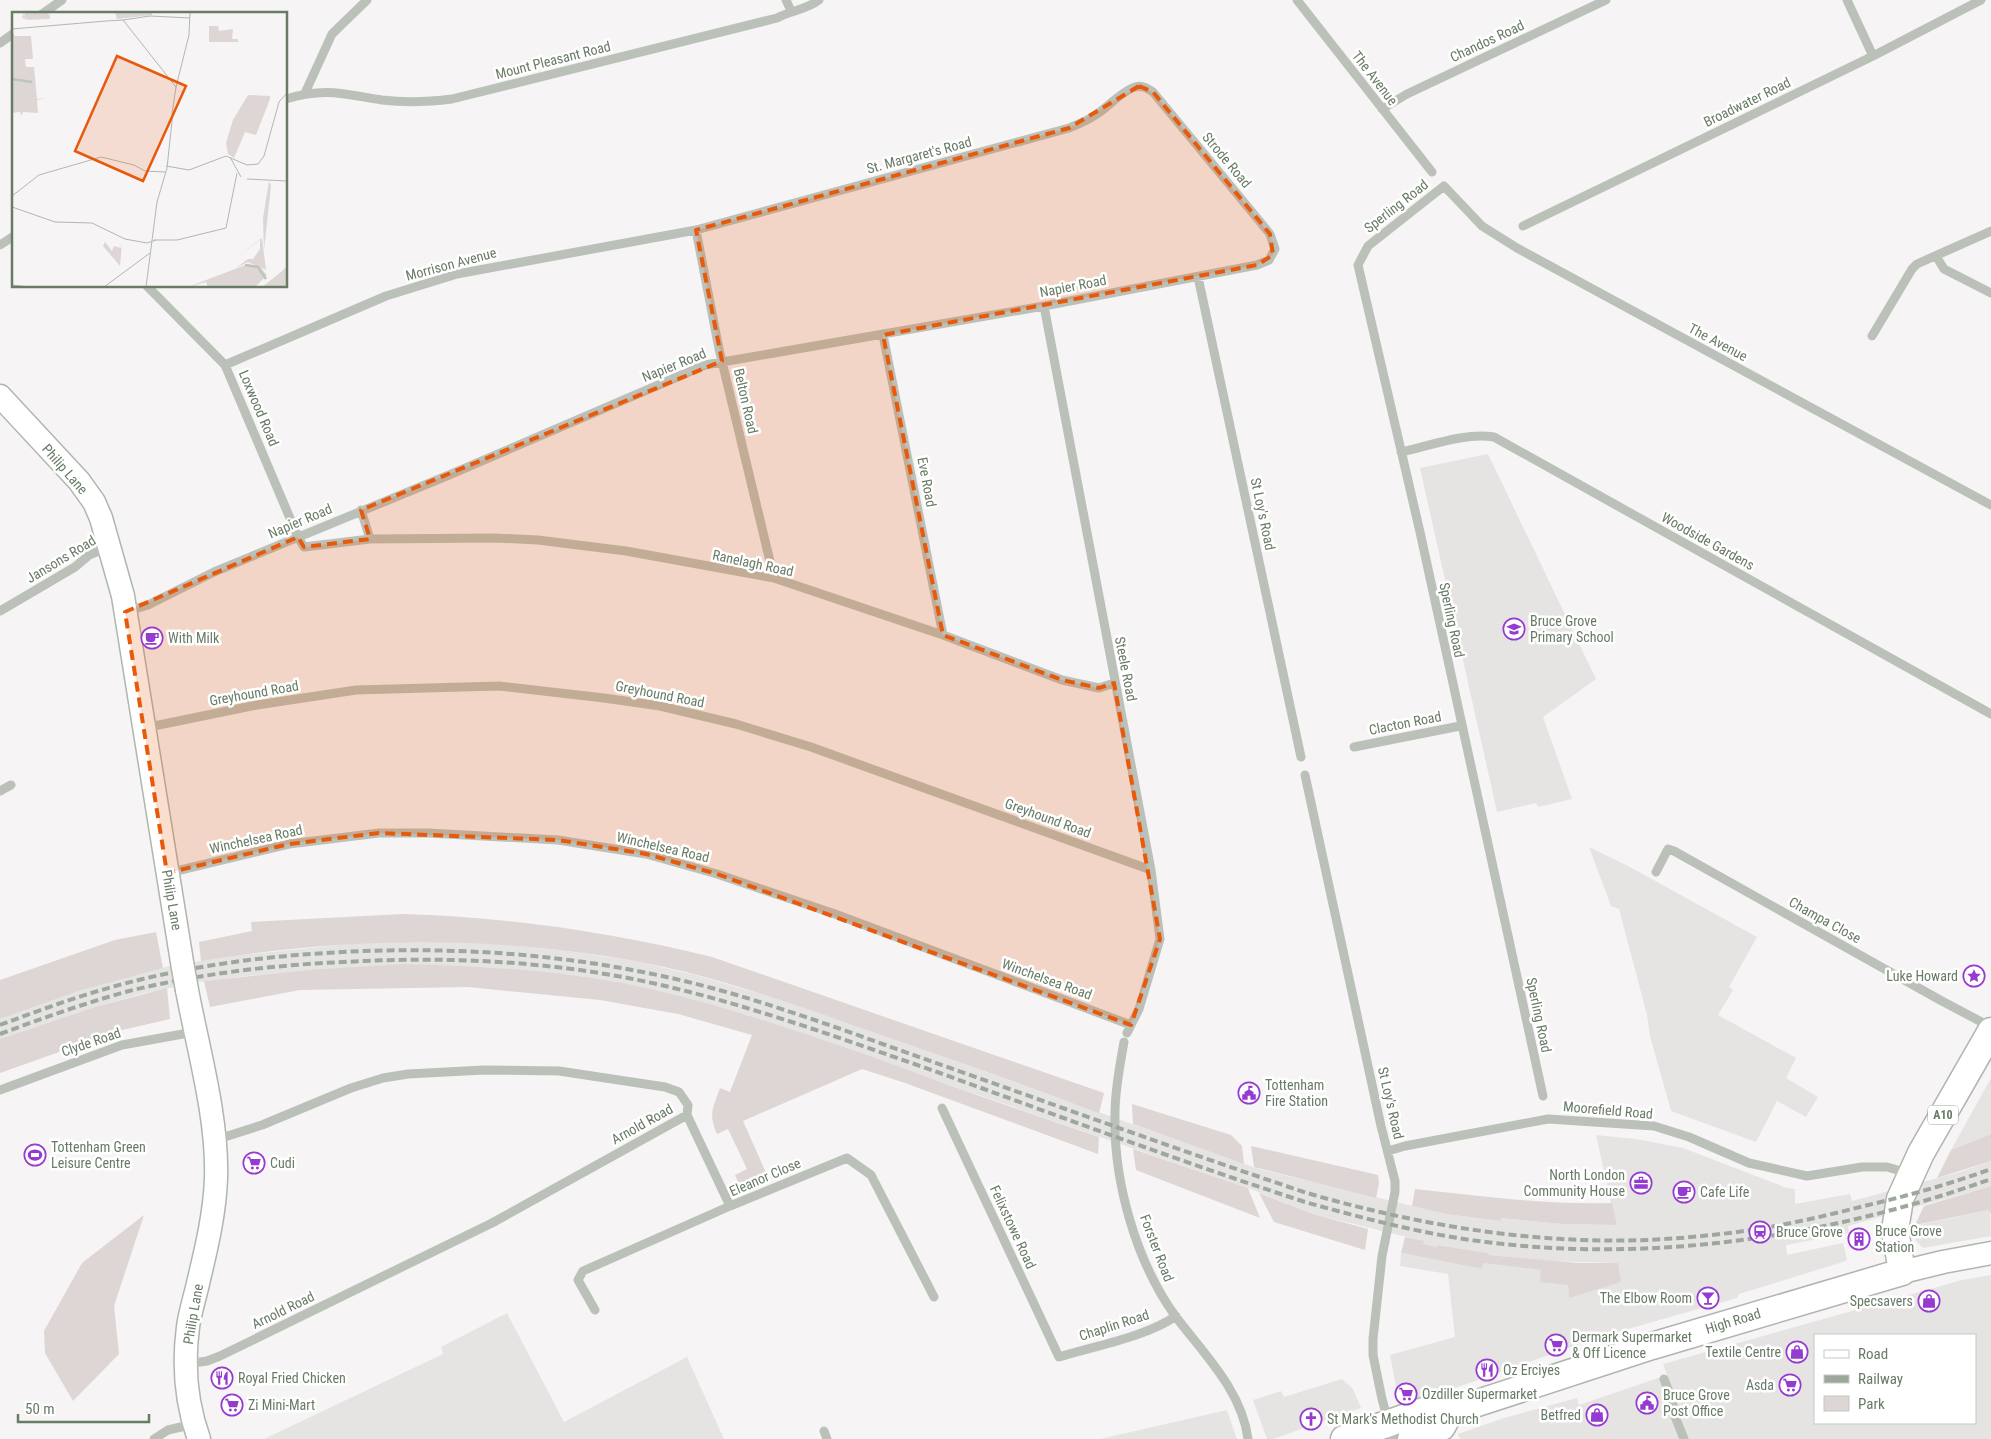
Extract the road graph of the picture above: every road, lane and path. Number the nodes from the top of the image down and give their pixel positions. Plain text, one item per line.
1 (62, 0) edge
2 (367, 0) edge
3 (786, 0) edge
4 (820, 0) edge
5 (1297, 0) edge
6 (1606, 0) edge
7 (1847, 0) edge
8 (1981, 0) edge
9 (791, 11) junction
10 (45, 12) edge
11 (12, 34) edge
12 (0, 43) edge
13 (1873, 56) junction
14 (1140, 86) joint
15 (305, 93) junction
16 (288, 98) edge
17 (1382, 109) junction
18 (1432, 172) dead end
19 (1444, 186) joint
20 (1523, 226) dead end
21 (696, 230) junction
22 (1991, 231) edge
23 (12, 237) edge
24 (0, 245) edge
25 (1936, 256) junction
26 (1268, 260) joint
27 (1198, 277) junction
28 (149, 288) edge
29 (1991, 293) edge
30 (1044, 306) junction
31 (883, 335) junction
32 (1872, 336) dead end
33 (722, 361) junction
34 (225, 365) junction
35 (0, 396) edge
36 (1401, 452) junction
37 (1991, 505) edge
38 (361, 510) junction
39 (298, 537) junction
40 (370, 539) junction
41 (110, 546) junction
42 (774, 578) junction
43 (0, 611) edge
44 (125, 612) junction
45 (943, 635) junction
46 (1114, 683) junction
47 (1991, 714) edge
48 (1460, 726) junction
49 (144, 728) junction
50 (1354, 746) dead end
51 (1301, 757) dead end
52 (1305, 776) dead end
53 (10, 785) dead end
54 (0, 791) edge
55 (1150, 870) junction
56 (1656, 872) dead end
57 (167, 873) junction
58 (1991, 1027) edge
59 (1991, 1031) edge
60 (195, 1032) junction
61 (1127, 1033) junction
62 (0, 1090) edge
63 (1543, 1096) dead end
64 (942, 1108) dead end
65 (687, 1114) junction
66 (214, 1140) junction
67 (1388, 1151) junction
68 (1910, 1174) junction
69 (730, 1206) junction
70 (1991, 1254) edge
71 (1902, 1272) junction
72 (934, 1297) dead end
73 (595, 1310) dead end
74 (1176, 1316) junction
75 (1059, 1357) joint
76 (185, 1364) junction
77 (1664, 1379) dead end
78 (1450, 1412) junction
79 (196, 1431) edge
80 (1391, 1431) edge
81 (1357, 1437) edge
82 (154, 1439) edge
83 (1248, 1439) edge
84 (1411, 1439) edge
85 (1684, 1439) edge

1 - 10 street
2 - 15 street
3 - 9 street
4 - 9 street, Mount Pleasant Road
5 - 17 street, The Avenue
6 - 17 street, Chandos Road
7 - 13 street
8 - 13 street, Broadwater Road
9 - 15 street, Mount Pleasant Road
11 - 12 street
13 - 20 street, Broadwater Road
14 - 21 street, St. Margaret's Road
14 - 26 street, Strode Road
15 - 16 street, Mount Pleasant Road
17 - 18 street, The Avenue
19 - 36 street, Sperling Road
19 - 37 street, The Avenue
21 - 33 street, Belton Road
21 - 34 street, Morrison Avenue
22 - 25 street
23 - 24 street
25 - 29 street
25 - 32 street
26 - 27 street, Napier Road
27 - 30 street, Napier Road
27 - 51 street, St Loy's Road
28 - 34 street, Loxwood Road
30 - 31 street, Napier Road
30 - 46 street, Steele Road
31 - 33 street, Napier Road
31 - 45 street, Eve Road
33 - 38 street, Napier Road
33 - 42 street, Belton Road
34 - 39 street, Loxwood Road
35 - 41 main road, Philip Lane
36 - 47 street, Woodside Gardens
36 - 48 street, Sperling Road
38 - 39 street, Napier Road
38 - 40 street
39 - 40 street, Ranelagh Road
39 - 44 street, Napier Road
40 - 42 street, Ranelagh Road
41 - 43 street, Jansons Road
41 - 44 main road, Philip Lane
42 - 45 street, Ranelagh Road
44 - 49 main road, Philip Lane
45 - 46 street, Ranelagh Road
46 - 55 street, Steele Road
48 - 50 street, Clacton Road
48 - 63 street, Sperling Road
49 - 55 street, Greyhound Road
49 - 57 main road, Philip Lane
52 - 67 street, St Loy's Road
53 - 54 street
55 - 61 street, Steele Road
56 - 58 street, Champa Close
57 - 60 main road, Philip Lane, bridge
57 - 61 street, Winchelsea Road
59 - 68 highway, A10
60 - 62 street, Clyde Road
60 - 66 main road, Philip Lane
61 - 74 street, Forster Road
64 - 75 street, Felixstowe Road
65 - 66 street, Arnold Road
65 - 69 street
65 - 76 street, Arnold Road
66 - 76 main road, Philip Lane
67 - 68 street, Moorefield Road
67 - 80 street, St Loy's Road
68 - 71 highway, A10
69 - 72 street, Eleanor Close
69 - 73 street, Eleanor Close
70 - 71 main road, High Road
71 - 78 highway, High Road
74 - 75 street, Chaplin Road
74 - 83 street, Forster Road
76 - 79 main road, Philip Lane
77 - 85 street
78 - 80 highway, High Road
78 - 84 highway
79 - 82 street
80 - 81 highway, High Road

